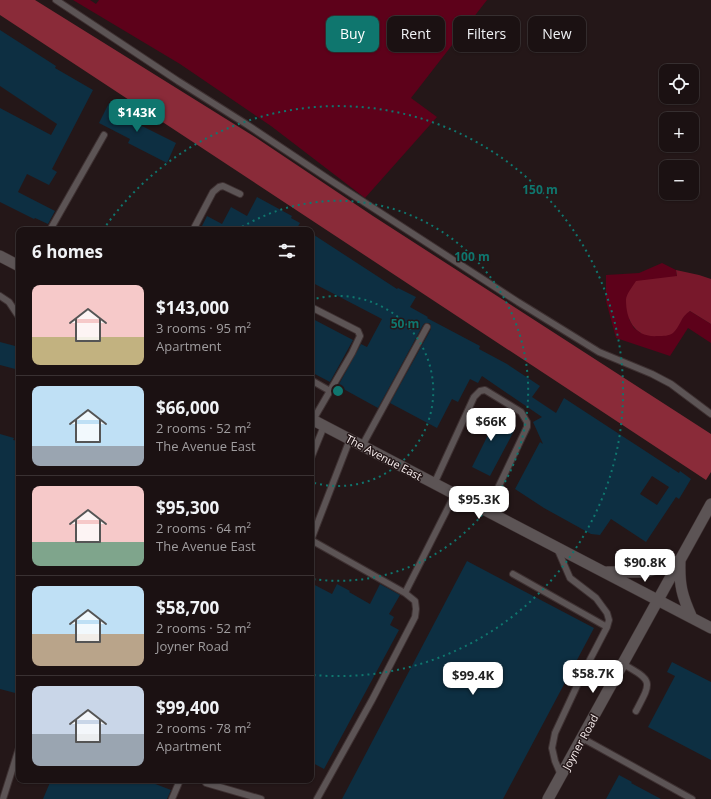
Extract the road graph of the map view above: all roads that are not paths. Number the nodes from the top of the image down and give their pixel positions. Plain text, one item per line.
1 (56, 0) edge
2 (104, 135) dead end
3 (240, 194) dead end
4 (52, 227) edge
5 (195, 227) edge
6 (0, 256) edge
7 (16, 264) edge
8 (0, 296) edge
9 (314, 310) edge
10 (16, 312) edge
11 (427, 327) dead end
12 (314, 382) edge
13 (330, 391) junction
14 (711, 414) edge
15 (314, 416) edge
16 (314, 420) edge
17 (324, 426) junction
18 (350, 439) junction
19 (362, 446) junction
20 (314, 451) edge
21 (434, 484) junction
22 (455, 494) junction
23 (711, 504) edge
24 (487, 511) junction
25 (314, 532) edge
26 (314, 542) edge
27 (557, 548) junction
28 (680, 560) junction
29 (604, 572) junction
30 (513, 574) dead end
31 (405, 593) junction
32 (658, 601) junction
33 (692, 618) junction
34 (607, 627) junction
35 (711, 628) edge
36 (623, 664) junction
37 (636, 711) dead end
38 (582, 738) junction
39 (16, 758) edge
40 (561, 775) junction
41 (179, 783) edge
42 (206, 783) edge
43 (3, 799) edge
44 (172, 799) edge
45 (261, 799) edge
46 (317, 799) edge
47 (548, 799) edge
48 (692, 799) edge

1 - 14 lane
2 - 4 lane
3 - 5 lane
6 - 7 street
8 - 10 lane
9 - 13 lane
11 - 19 lane
12 - 13 lane
13 - 15 lane
16 - 17 street, The Avenue East
17 - 18 street, The Avenue East
17 - 20 lane
18 - 19 street, The Avenue East
18 - 25 lane
19 - 21 street, The Avenue East
21 - 22 street, The Avenue East
21 - 24 lane
22 - 24 street, The Avenue East
22 - 31 lane
23 - 28 street, Joyner Road
24 - 27 street, The Avenue East
26 - 31 lane
27 - 29 street, The Avenue East
27 - 34 lane
28 - 29 street
28 - 32 street, Joyner Road
28 - 33 street
29 - 32 street, The Avenue East
30 - 34 lane
31 - 46 lane
32 - 33 street, The Avenue East
32 - 36 street, Joyner Road
33 - 35 street, The Avenue East
34 - 40 lane
36 - 37 lane
36 - 38 street, Joyner Road
38 - 40 street, Joyner Road
38 - 48 lane
39 - 43 lane
40 - 47 street, Joyner Road
41 - 44 lane
42 - 45 lane

